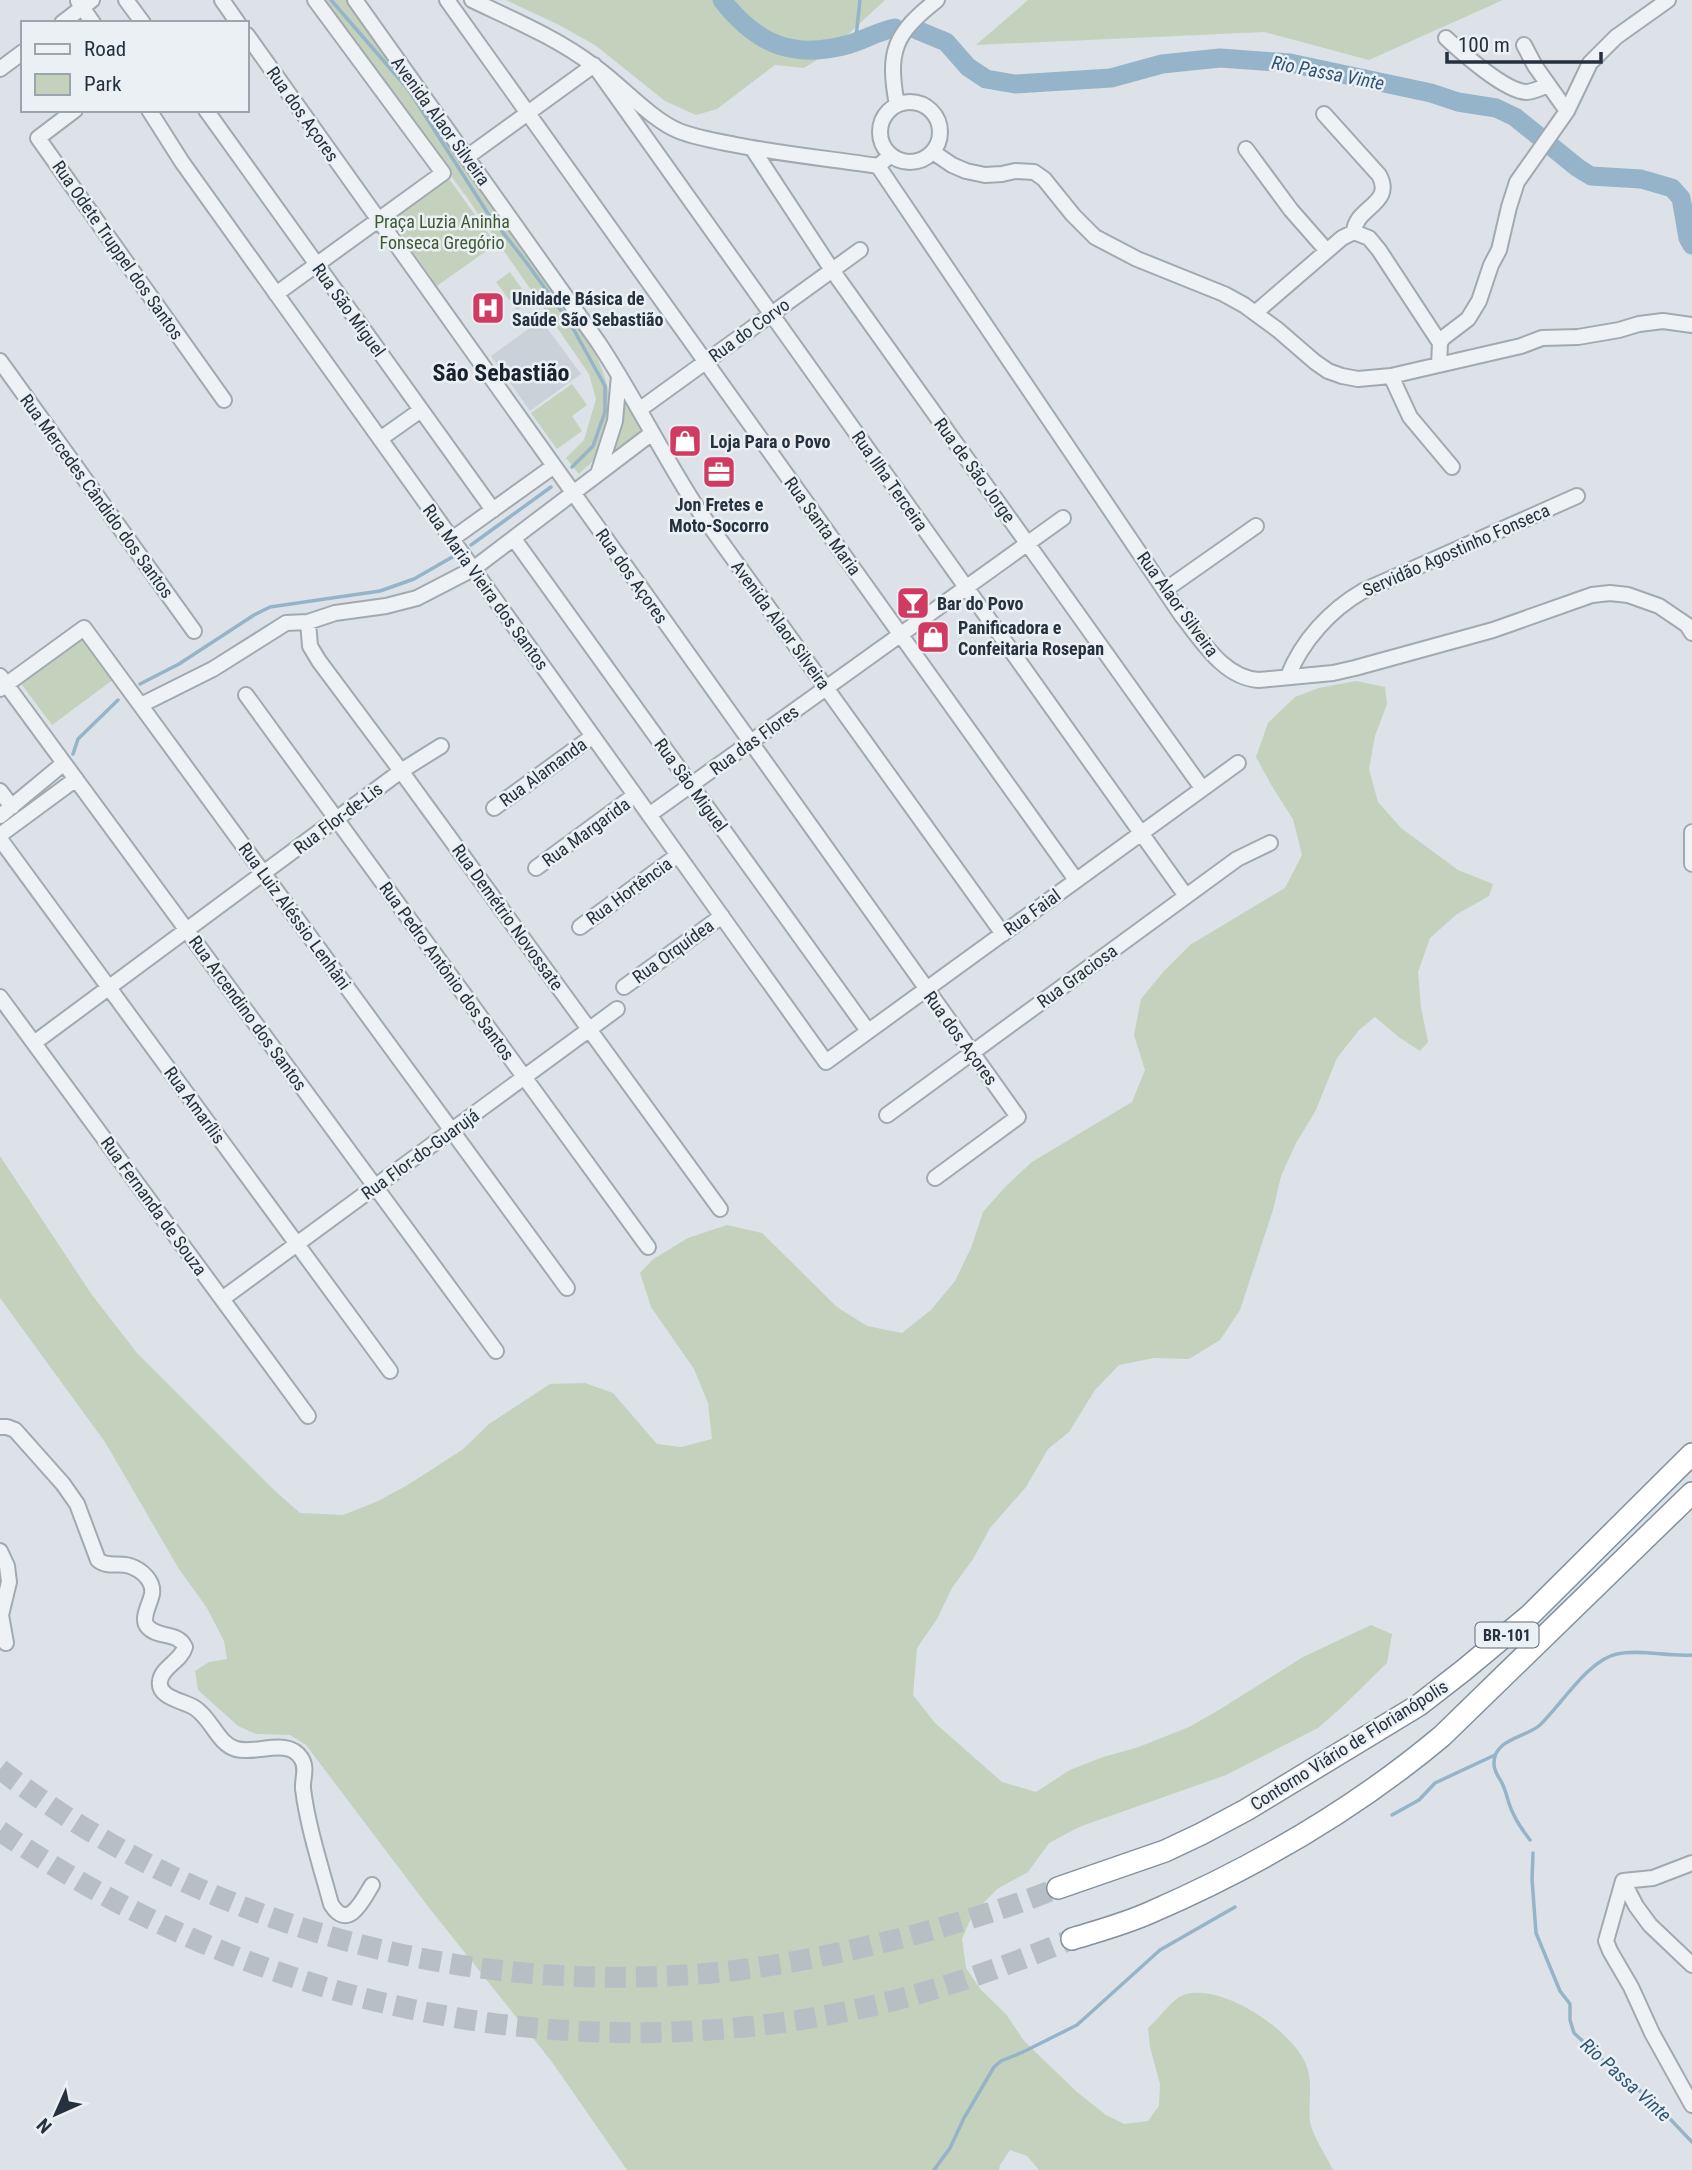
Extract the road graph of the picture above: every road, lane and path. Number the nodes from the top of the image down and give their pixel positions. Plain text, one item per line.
1 (126, 0) edge
2 (222, 0) edge
3 (315, 0) edge
4 (355, 0) edge
5 (447, 0) edge
6 (472, 0) edge
7 (937, 0) edge
8 (1668, 0) edge
9 (84, 2) edge
10 (64, 21) edge
11 (92, 21) edge
12 (142, 21) edge
13 (237, 21) edge
14 (248, 36) edge
15 (1446, 38) dead end
16 (1524, 45) dead end
17 (21, 53) edge
18 (594, 65) junction
19 (0, 69) edge
20 (1548, 85) junction
21 (897, 105) junction
22 (1567, 111) junction
23 (72, 112) edge
24 (150, 112) edge
25 (207, 112) edge
26 (528, 113) junction
27 (1324, 114) dead end
28 (752, 148) junction
29 (1246, 149) dead end
30 (933, 152) junction
31 (891, 155) junction
32 (467, 157) junction
33 (878, 166) junction
34 (378, 220) junction
35 (1354, 232) junction
36 (860, 250) dead end
37 (1326, 251) junction
38 (317, 265) junction
39 (832, 270) junction
40 (276, 294) junction
41 (1255, 313) junction
42 (771, 314) junction
43 (1692, 325) edge
44 (1440, 343) junction
45 (0, 361) edge
46 (705, 361) junction
47 (1439, 365) junction
48 (619, 374) junction
49 (1391, 376) junction
50 (224, 400) dead end
51 (421, 410) junction
52 (639, 410) junction
53 (652, 433) junction
54 (380, 439) junction
55 (554, 466) junction
56 (1452, 467) dead end
57 (598, 475) junction
58 (573, 494) junction
59 (1577, 496) dead end
60 (493, 510) junction
61 (1063, 518) dead end
62 (1256, 526) dead end
63 (452, 539) junction
64 (514, 539) junction
65 (1028, 543) junction
66 (474, 569) junction
67 (966, 587) junction
68 (1165, 590) junction
69 (308, 622) junction
70 (194, 631) dead end
71 (1692, 633) edge
72 (900, 635) junction
73 (1288, 676) junction
74 (2, 683) edge
75 (826, 688) junction
76 (246, 695) dead end
77 (141, 705) junction
78 (593, 736) junction
79 (751, 742) junction
80 (441, 746) dead end
81 (64, 763) junction
82 (1238, 763) dead end
83 (401, 771) junction
84 (76, 779) junction
85 (691, 785) junction
86 (1202, 789) junction
87 (0, 791) edge
88 (635, 795) junction
89 (494, 808) dead end
90 (6, 812) edge
91 (649, 815) junction
92 (336, 819) junction
93 (1692, 832) edge
94 (1141, 833) junction
95 (0, 837) edge
96 (1270, 843) dead end
97 (678, 855) junction
98 (1692, 863) edge
99 (536, 868) dead end
100 (263, 873) junction
101 (1076, 880) junction
102 (1186, 896) junction
103 (722, 916) junction
104 (580, 927) dead end
105 (186, 930) junction
106 (1003, 934) junction
107 (624, 987) dead end
108 (109, 988) junction
109 (926, 989) junction
110 (0, 997) edge
111 (617, 1009) dead end
112 (589, 1029) junction
113 (868, 1031) junction
114 (34, 1043) junction
115 (972, 1053) junction
116 (826, 1062) joint
117 (524, 1077) junction
118 (887, 1115) dead end
119 (452, 1130) junction
120 (935, 1178) dead end
121 (375, 1187) junction
122 (720, 1209) dead end
123 (297, 1244) junction
124 (648, 1247) dead end
125 (567, 1288) dead end
126 (222, 1299) junction
127 (496, 1351) dead end
128 (390, 1371) dead end
129 (308, 1416) dead end
130 (0, 1427) edge
131 (1692, 1454) edge
132 (1692, 1493) edge
133 (0, 1551) edge
134 (6, 1643) dead end
135 (1692, 1863) edge
136 (1623, 1881) junction
137 (372, 1885) dead end
138 (1058, 1888) tunnel mouth
139 (1072, 1940) tunnel mouth
140 (1692, 1965) edge
141 (1692, 2105) edge

1 - 12 street
2 - 13 street
3 - 34 street, Avenida Alaor Silveira
4 - 32 street, Avenida Alaor Silveira
5 - 26 street, Rua Santa Maria
6 - 18 street
7 - 21 street
8 - 22 street
9 - 10 street
9 - 11 street
14 - 34 street, Rua dos Açores
15 - 20 street
16 - 20 street
17 - 19 street
18 - 26 street
18 - 28 street
18 - 42 street, Rua Ilha Terceira
20 - 22 street
21 - 30 street
21 - 31 street
22 - 44 street
23 - 50 street, Rua Odete Truppel dos Santos
24 - 40 street, Rua Maria Vieira dos Santos
25 - 38 street, Rua São Miguel
26 - 32 street
26 - 46 street, Rua Santa Maria
27 - 35 street
28 - 33 street
28 - 39 street, Rua de São Jorge
29 - 37 street
30 - 31 street
30 - 41 street
31 - 33 street
32 - 48 street, Avenida Alaor Silveira
33 - 68 street, Rua Alaor Silveira
34 - 38 street
34 - 55 street, Rua dos Açores
35 - 37 street
35 - 44 street
36 - 39 street, Rua do Corvo
37 - 41 street
38 - 40 street
38 - 51 street, Rua São Miguel
39 - 42 street, Rua do Corvo
39 - 65 street, Rua de São Jorge
40 - 54 street, Rua Maria Vieira dos Santos
41 - 49 street
42 - 46 street, Rua do Corvo
42 - 67 street, Rua Ilha Terceira
43 - 47 street
44 - 47 street
45 - 70 street, Rua Mercedes Cândido dos Santos
46 - 52 street, Rua do Corvo
46 - 72 street, Rua Santa Maria
47 - 49 street
48 - 52 street, Avenida Alaor Silveira
48 - 57 street
49 - 56 street
51 - 54 street
51 - 60 street, Rua São Miguel
52 - 53 street, Avenida Alaor Silveira
53 - 57 street
53 - 75 street, Avenida Alaor Silveira
54 - 63 street, Rua Maria Vieira dos Santos
55 - 58 street, Rua dos Açores
55 - 60 street
57 - 58 street
58 - 64 street
58 - 79 street, Rua dos Açores
59 - 73 street, Servidão Agostinho Fonseca
60 - 63 street
61 - 65 street, Rua das Flores
62 - 68 street
63 - 66 street, Rua Maria Vieira dos Santos
64 - 66 street
64 - 85 street, Rua São Miguel
65 - 67 street, Rua das Flores
65 - 86 street, Rua de São Jorge
66 - 69 street
66 - 78 street, Rua Maria Vieira dos Santos
67 - 72 street, Rua das Flores
67 - 94 street, Rua Ilha Terceira
68 - 73 street, Rua Alaor Silveira
69 - 77 street
69 - 83 street, Rua Demétrio Novossate
71 - 73 street, Rua Alaor Silveira
72 - 75 street, Rua das Flores
72 - 101 street, Rua Santa Maria
74 - 77 street, Rua Luiz Aléssio Lenhâni
74 - 81 street, Rua Arcendino dos Santos
75 - 79 street, Rua das Flores
75 - 106 street, Avenida Alaor Silveira
76 - 92 street, Rua Pedro Antônio dos Santos
77 - 100 street, Rua Luiz Aléssio Lenhâni
78 - 88 street, Rua Maria Vieira dos Santos
78 - 89 street, Rua Alamanda
79 - 85 street, Rua das Flores
79 - 109 street, Rua dos Açores
80 - 83 street, Rua Flor-de-Lis
81 - 84 street, Rua Arcendino dos Santos
81 - 90 street
82 - 86 street, Rua Faial
83 - 92 street, Rua Flor-de-Lis
83 - 112 street, Rua Demétrio Novossate
84 - 95 street
84 - 105 street, Rua Arcendino dos Santos
85 - 91 street, Rua das Flores
85 - 113 street, Rua São Miguel
86 - 94 street, Rua Faial
87 - 90 street
88 - 91 street, Rua Maria Vieira dos Santos
88 - 99 street, Rua Margarida
91 - 97 street, Rua Maria Vieira dos Santos
92 - 100 street, Rua Flor-de-Lis
92 - 117 street, Rua Pedro Antônio dos Santos
93 - 98 street
94 - 101 street, Rua Faial
94 - 102 street, Rua Ilha Terceira
95 - 108 street, Rua Amarílis
96 - 102 street, Rua Graciosa
97 - 103 street, Rua Maria Vieira dos Santos
97 - 104 street, Rua Hortência
100 - 105 street, Rua Flor-de-Lis
100 - 119 street, Rua Luiz Aléssio Lenhâni
101 - 106 street, Rua Faial
102 - 115 street, Rua Graciosa
103 - 107 street, Rua Orquídea
103 - 116 street, Rua Maria Vieira dos Santos
105 - 108 street, Rua Flor-de-Lis
105 - 121 street, Rua Arcendino dos Santos
106 - 109 street, Rua Faial
108 - 114 street, Rua Flor-de-Lis
108 - 123 street, Rua Amarílis
109 - 113 street, Rua Faial
109 - 115 street, Rua dos Açores
110 - 114 street, Rua Fernanda de Souza
111 - 112 street, Rua Flor-do-Guarujá
112 - 117 street, Rua Flor-do-Guarujá
112 - 122 street, Rua Demétrio Novossate
113 - 116 street, Rua Faial
114 - 126 street, Rua Fernanda de Souza
115 - 118 street, Rua Graciosa
115 - 120 street, Rua dos Açores
117 - 119 street, Rua Flor-do-Guarujá
117 - 124 street, Rua Pedro Antônio dos Santos
119 - 121 street, Rua Flor-do-Guarujá
119 - 125 street, Rua Luiz Aléssio Lenhâni
121 - 123 street, Rua Flor-do-Guarujá
121 - 127 street, Rua Arcendino dos Santos
123 - 126 street, Rua Flor-do-Guarujá
123 - 128 street, Rua Amarílis
126 - 129 street, Rua Fernanda de Souza
130 - 137 street
131 - 138 highway, Contorno Viário de Florianópolis / BR-101
132 - 139 highway, Contorno Viário de Florianópolis / BR-101
133 - 134 street
135 - 136 street
136 - 140 street
136 - 141 street

